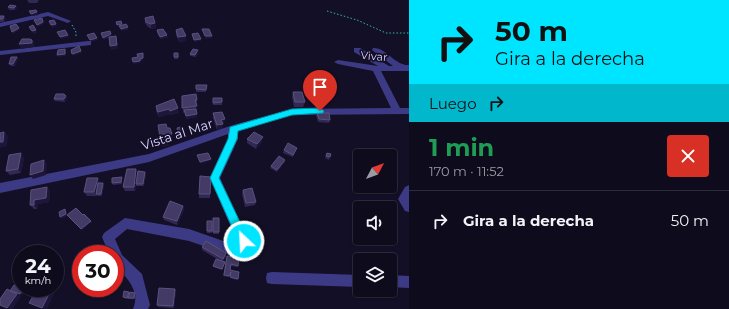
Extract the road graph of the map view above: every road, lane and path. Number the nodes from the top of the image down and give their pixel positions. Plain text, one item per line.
1 (326, 11) dead end
2 (68, 21) joint
3 (0, 24) edge
4 (409, 33) edge
5 (84, 43) joint
6 (357, 50) dead end
7 (376, 50) dead end
8 (0, 53) edge
9 (338, 62) dead end
10 (406, 68) edge
11 (376, 69) junction
12 (388, 69) junction
13 (397, 111) junction
14 (409, 111) edge
15 (233, 129) junction
16 (0, 188) edge
17 (409, 190) edge
18 (409, 207) edge
19 (272, 278) dead end
20 (353, 281) edge
21 (397, 281) edge
22 (409, 282) edge
23 (140, 309) edge

1 - 4 path
2 - 3 street
2 - 5 path
5 - 8 street
6 - 12 street
7 - 10 street
9 - 11 street, Vivar
10 - 12 street, Vivar
11 - 12 street, Vivar
11 - 13 street
13 - 14 street, Vista al Mar
13 - 15 street, Vista al Mar
15 - 16 street, Vista al Mar
15 - 23 street
17 - 18 street
19 - 20 street
21 - 22 street

